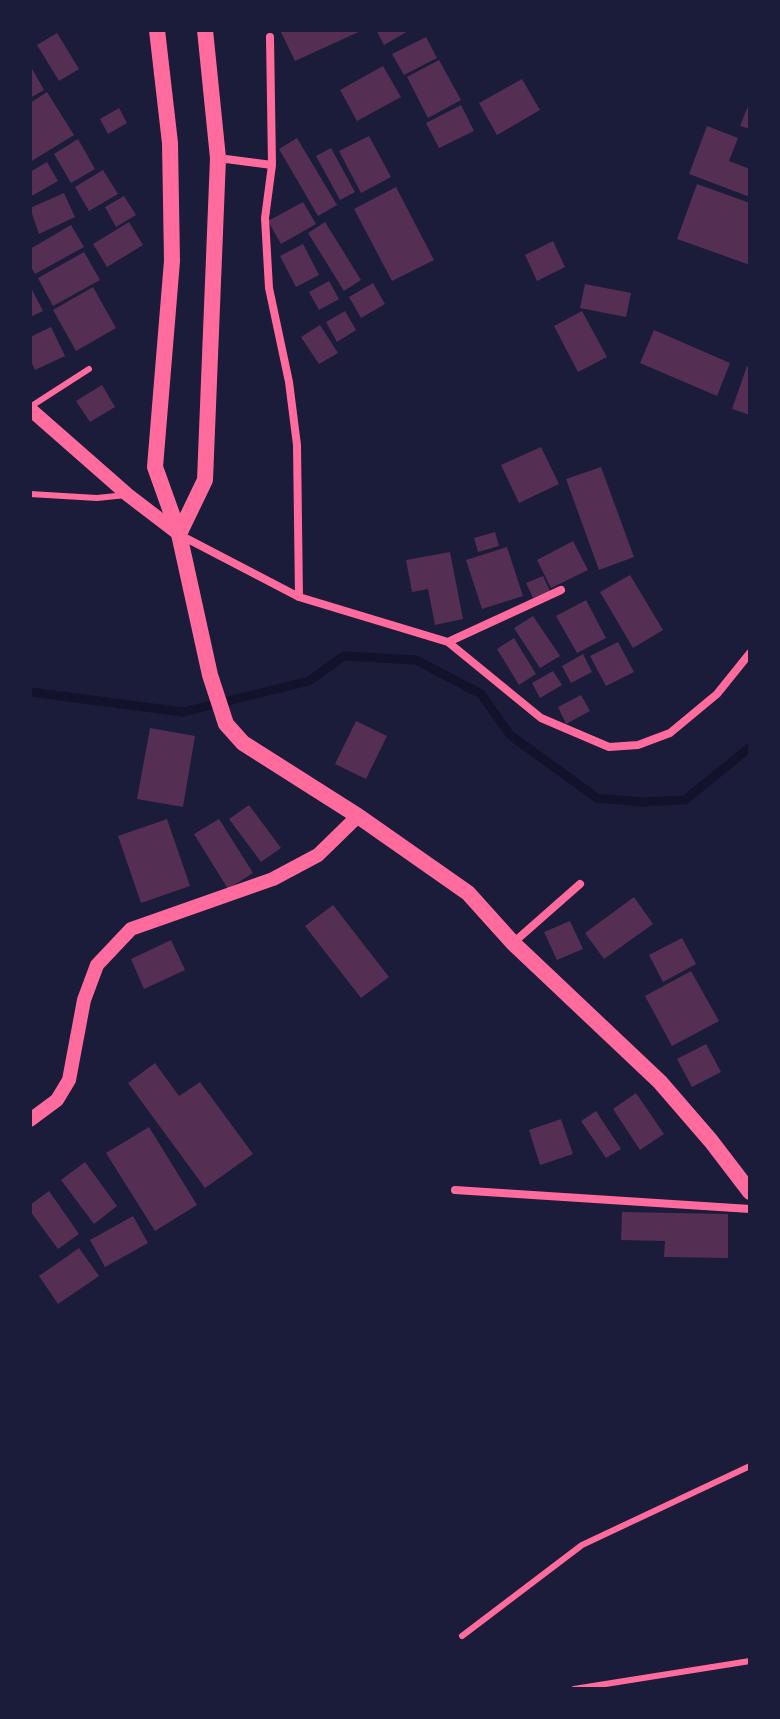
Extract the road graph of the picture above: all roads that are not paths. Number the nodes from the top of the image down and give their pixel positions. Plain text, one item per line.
1 (157, 30) edge
2 (205, 30) edge
3 (270, 37) dead end
4 (218, 158) junction
5 (272, 165) junction
6 (89, 369) dead end
7 (30, 408) edge
8 (30, 494) edge
9 (128, 495) junction
10 (179, 534) junction
11 (561, 590) dead end
12 (299, 597) junction
13 (448, 642) junction
14 (750, 653) edge
15 (358, 816) junction
16 (580, 884) dead end
17 (513, 943) junction
18 (30, 1120) edge
19 (455, 1190) dead end
20 (750, 1192) edge
21 (750, 1209) edge
22 (750, 1466) edge
23 (462, 1636) dead end
24 (750, 1661) edge
25 (574, 1689) edge

1 - 10 main road
2 - 4 main road
3 - 5 street
4 - 5 street
4 - 10 main road
5 - 12 street
6 - 7 lane
7 - 9 street
8 - 9 lane
9 - 10 street
10 - 12 street
10 - 15 main road
11 - 13 street
12 - 13 street
13 - 14 street
15 - 17 main road
15 - 18 street
16 - 17 street
17 - 20 main road
19 - 21 street
22 - 23 lane
24 - 25 lane

